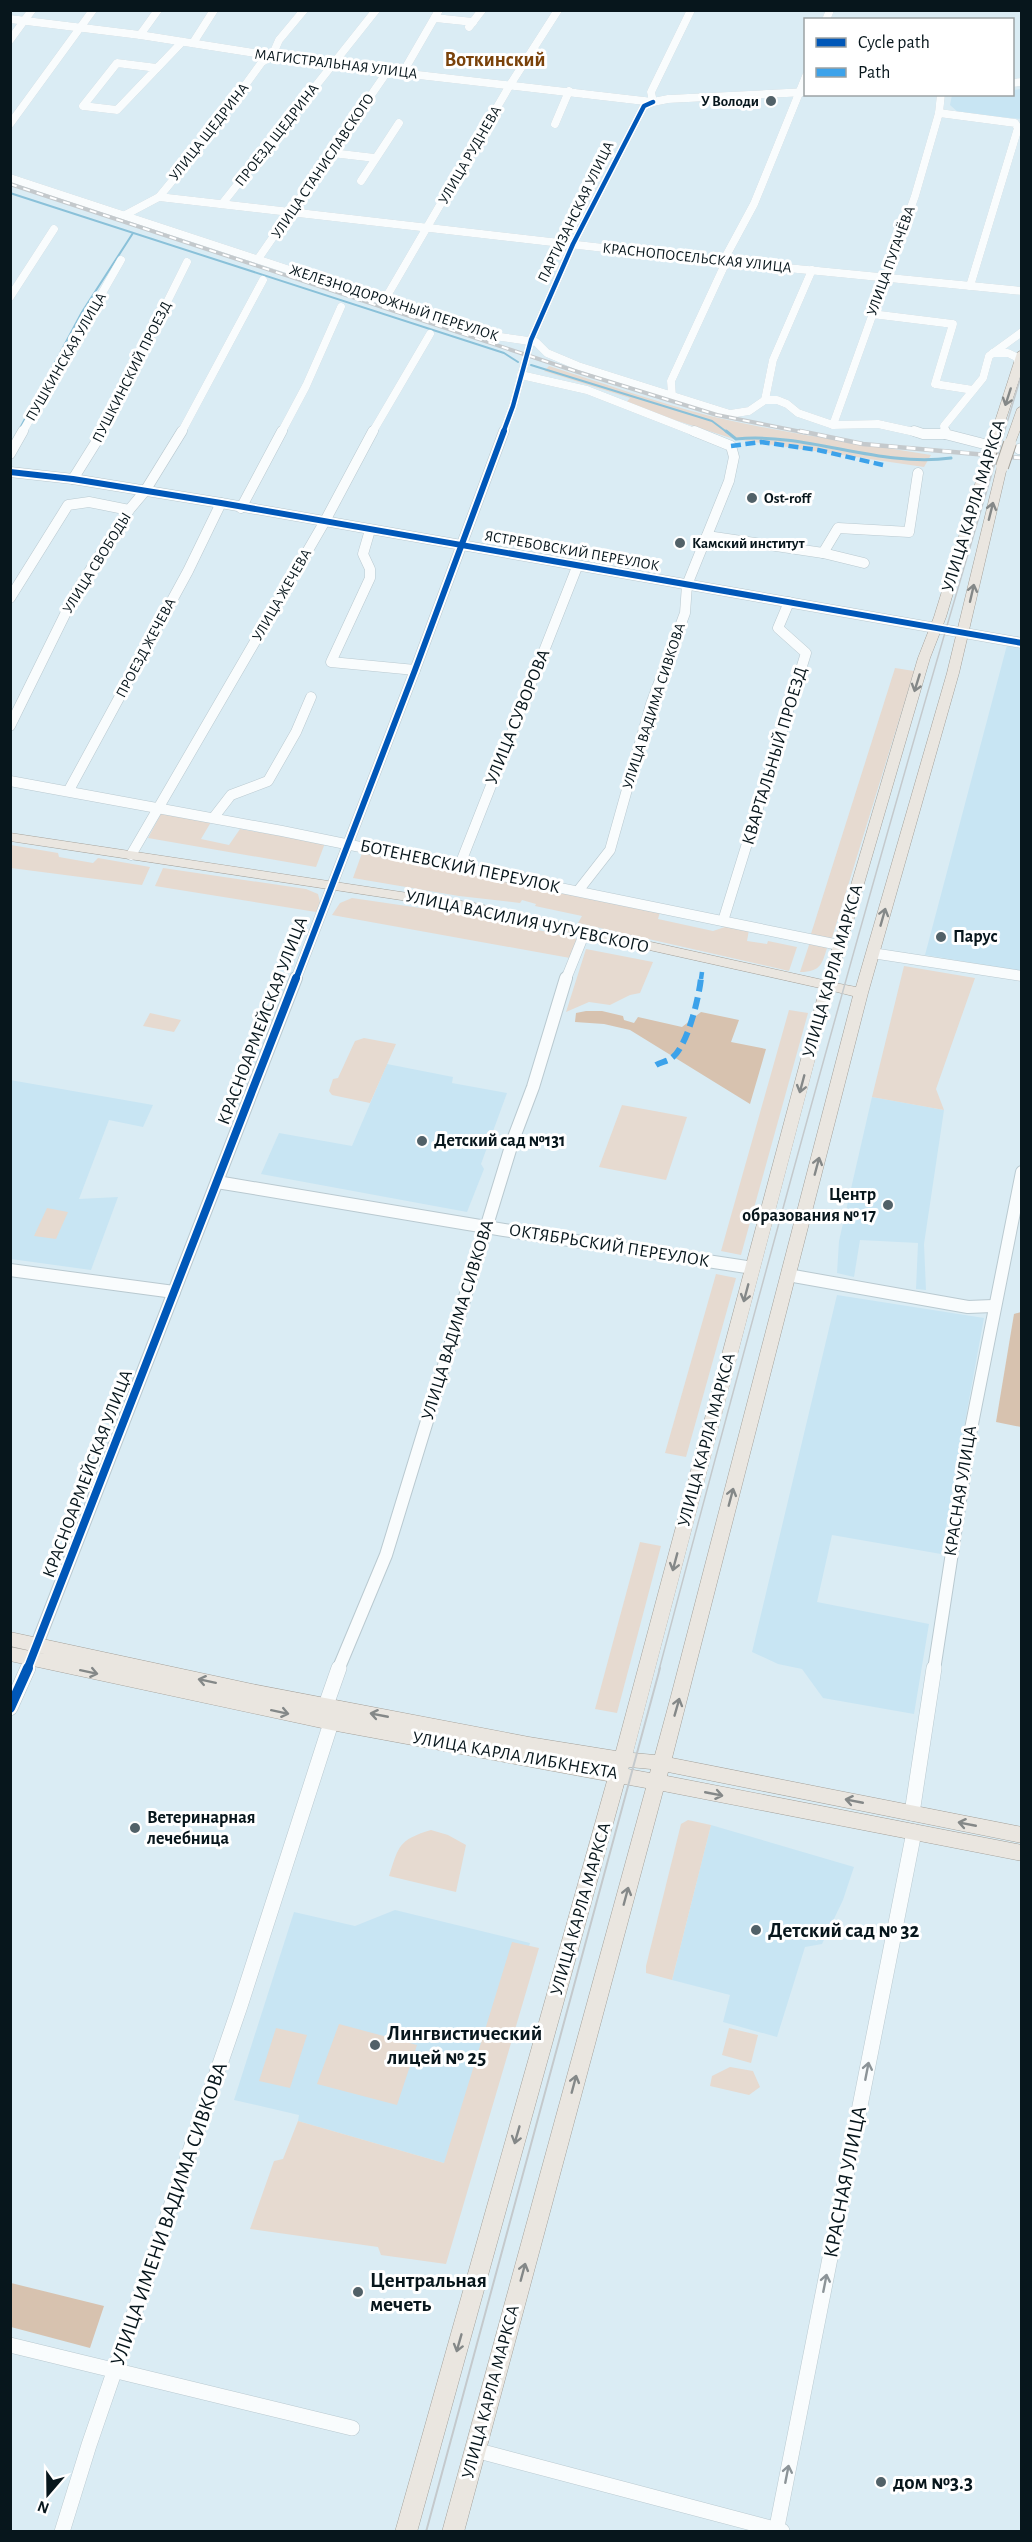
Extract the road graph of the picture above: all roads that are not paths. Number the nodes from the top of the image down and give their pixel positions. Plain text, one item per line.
1 (32, 10) edge
2 (93, 10) edge
3 (158, 10) edge
4 (214, 10) edge
5 (304, 10) edge
6 (376, 10) edge
7 (482, 10) edge
8 (558, 10) edge
9 (691, 10) edge
10 (437, 14) edge
11 (10, 19) edge
12 (25, 21) junction
13 (81, 27) junction
14 (140, 35) junction
15 (10, 40) edge
16 (182, 42) junction
17 (193, 44) junction
18 (272, 56) junction
19 (331, 65) junction
20 (157, 69) junction
21 (387, 72) junction
22 (402, 74) junction
23 (510, 85) junction
24 (569, 91) junction
25 (802, 92) edge
26 (941, 96) edge
27 (653, 102) junction
28 (939, 113) junction
29 (399, 123) dead end
30 (10, 124) edge
31 (555, 124) dead end
32 (332, 153) junction
33 (375, 158) junction
34 (10, 178) edge
35 (361, 181) dead end
36 (159, 197) junction
37 (222, 204) junction
38 (291, 213) junction
39 (125, 215) junction
40 (428, 228) junction
41 (54, 229) dead end
42 (573, 244) junction
43 (121, 260) dead end
44 (258, 260) junction
45 (187, 262) dead end
46 (726, 262) junction
47 (812, 270) junction
48 (884, 277) junction
49 (262, 280) dead end
50 (970, 286) junction
51 (1022, 291) edge
52 (10, 297) edge
53 (384, 301) junction
54 (341, 307) dead end
55 (872, 314) junction
56 (1022, 332) edge
57 (430, 334) dead end
58 (531, 340) junction
59 (993, 353) junction
60 (1022, 353) edge
61 (1018, 364) junction
62 (521, 375) junction
63 (973, 390) junction
64 (672, 396) junction
65 (765, 400) junction
66 (1022, 409) edge
67 (833, 424) junction
68 (945, 434) junction
69 (989, 442) junction
70 (1017, 447) edge
71 (10, 454) edge
72 (10, 472) edge
73 (918, 473) dead end
74 (73, 479) junction
75 (145, 491) junction
76 (220, 503) junction
77 (241, 508) junction
78 (129, 510) junction
79 (325, 521) junction
80 (370, 530) junction
81 (707, 536) junction
82 (461, 545) junction
83 (823, 553) junction
84 (864, 562) dead end
85 (577, 567) junction
86 (687, 585) junction
87 (10, 598) edge
88 (789, 602) junction
89 (935, 628) junction
90 (963, 633) junction
91 (1022, 643) edge
92 (415, 670) junction
93 (311, 697) dead end
94 (10, 726) edge
95 (10, 781) edge
96 (69, 790) junction
97 (159, 807) junction
98 (214, 817) junction
99 (10, 837) edge
100 (346, 844) junction
101 (131, 855) junction
102 (459, 867) junction
103 (331, 885) junction
104 (578, 891) junction
105 (723, 921) junction
106 (585, 932) junction
107 (839, 945) junction
108 (872, 953) junction
109 (1022, 976) edge
110 (827, 987) junction
111 (861, 993) junction
112 (1022, 1172) edge
113 (217, 1182) junction
114 (486, 1227) junction
115 (753, 1268) junction
116 (10, 1270) edge
117 (788, 1275) junction
118 (174, 1292) junction
119 (993, 1306) junction
120 (10, 1639) edge
121 (35, 1653) junction
122 (10, 1654) edge
123 (326, 1705) junction
124 (10, 1708) edge
125 (331, 1723) junction
126 (620, 1768) junction
127 (660, 1772) junction
128 (912, 1813) junction
129 (914, 1832) junction
130 (1022, 1835) edge
131 (1022, 1854) edge
132 (10, 2345) edge
133 (116, 2371) junction
134 (352, 2428) dead end
135 (475, 2450) junction
136 (778, 2531) edge
137 (62, 2532) edge
138 (406, 2532) edge
139 (453, 2532) edge

1 - 12 street
2 - 13 street
3 - 14 street
4 - 17 street
5 - 18 street, УЛИЦА ЩЕДРИНА
6 - 19 street, ПРОЕЗД ЩЕДРИНА
7 - 10 street
8 - 23 street, УЛИЦА РУДНЕВА
9 - 27 street, ПАРТИЗАНСКАЯ УЛИЦА
10 - 22 street
11 - 12 street, МАГИСТРАЛЬНАЯ УЛИЦА
12 - 13 street, МАГИСТРАЛЬНАЯ УЛИЦА
12 - 15 street
13 - 14 street, МАГИСТРАЛЬНАЯ УЛИЦА
13 - 30 street
14 - 16 street, МАГИСТРАЛЬНАЯ УЛИЦА
16 - 17 street, МАГИСТРАЛЬНАЯ УЛИЦА
16 - 20 street
17 - 18 street, МАГИСТРАЛЬНАЯ УЛИЦА
18 - 19 street, МАГИСТРАЛЬНАЯ УЛИЦА
18 - 36 street, УЛИЦА ЩЕДРИНА
19 - 21 street, МАГИСТРАЛЬНАЯ УЛИЦА
19 - 37 street, ПРОЕЗД ЩЕДРИНА
20 - 20 street
21 - 22 street, МАГИСТРАЛЬНАЯ УЛИЦА
21 - 32 street, УЛИЦА СТАНИСЛАВСКОГО
22 - 23 street, МАГИСТРАЛЬНАЯ УЛИЦА
23 - 24 street, МАГИСТРАЛЬНАЯ УЛИЦА
23 - 40 street, УЛИЦА РУДНЕВА
24 - 27 street, МАГИСТРАЛЬНАЯ УЛИЦА
24 - 31 street
25 - 27 street, МАГИСТРАЛЬНАЯ УЛИЦА
25 - 46 street
26 - 28 street, УЛИЦА ПУГАЧЁВА
27 - 42 street, ПАРТИЗАНСКАЯ УЛИЦА
28 - 48 street, УЛИЦА ПУГАЧЁВА
28 - 50 street
29 - 33 street
32 - 33 street
32 - 38 street, УЛИЦА СТАНИСЛАВСКОГО
33 - 35 street
34 - 39 street, ЖЕЛЕЗНОДОРОЖНЫЙ ПЕРЕУЛОК
36 - 37 street, КРАСНОПОСЕЛЬСКАЯ УЛИЦА
36 - 39 street, УЛИЦА ЩЕДРИНА
37 - 38 street, КРАСНОПОСЕЛЬСКАЯ УЛИЦА
38 - 40 street, КРАСНОПОСЕЛЬСКАЯ УЛИЦА
38 - 44 street, УЛИЦА СТАНИСЛАВСКОГО
39 - 44 street, ЖЕЛЕЗНОДОРОЖНЫЙ ПЕРЕУЛОК
40 - 42 street, КРАСНОПОСЕЛЬСКАЯ УЛИЦА
40 - 53 street, УЛИЦА РУДНЕВА
41 - 52 street
42 - 46 street, КРАСНОПОСЕЛЬСКАЯ УЛИЦА
42 - 58 street, ПАРТИЗАНСКАЯ УЛИЦА
43 - 71 street, ПУШКИНСКАЯ УЛИЦА
44 - 53 street, ЖЕЛЕЗНОДОРОЖНЫЙ ПЕРЕУЛОК
45 - 74 street, ПУШКИНСКИЙ ПРОЕЗД
46 - 47 street, КРАСНОПОСЕЛЬСКАЯ УЛИЦА
46 - 64 street
47 - 48 street, КРАСНОПОСЕЛЬСКАЯ УЛИЦА
47 - 65 street
48 - 50 street, КРАСНОПОСЕЛЬСКАЯ УЛИЦА
48 - 55 street, УЛИЦА ПУГАЧЁВА
49 - 75 street, УЛИЦА СВОБОДЫ
50 - 51 street, КРАСНОПОСЕЛЬСКАЯ УЛИЦА
53 - 58 street, ЖЕЛЕЗНОДОРОЖНЫЙ ПЕРЕУЛОК
54 - 77 street
55 - 63 street
55 - 67 street, УЛИЦА ПУГАЧЁВА
56 - 59 street
57 - 79 street, УЛИЦА ЖЕЧЕВА
58 - 62 street, КРАСНОАРМЕЙСКАЯ УЛИЦА
58 - 64 street, ЖЕЛЕЗНОДОРОЖНЫЙ ПЕРЕУЛОК
59 - 61 street
59 - 63 street
60 - 61 main road, УЛИЦА КАРЛА МАРКСА
61 -> 69 main road, УЛИЦА КАРЛА МАРКСА
62 - 81 street, УЛИЦА ВАДИМА СИВКОВА
62 - 82 street, КРАСНОАРМЕЙСКАЯ УЛИЦА
63 - 68 street
64 - 65 street, ЖЕЛЕЗНОДОРОЖНЫЙ ПЕРЕУЛОК
65 - 67 street
66 - 70 main road, УЛИЦА КАРЛА МАРКСА
67 - 68 street
68 - 69 street
69 - 89 main road, УЛИЦА КАРЛА МАРКСА, bridge
90 -> 70 main road, УЛИЦА КАРЛА МАРКСА, bridge
72 - 74 street, ЯСТРЕБОВСКИЙ ПЕРЕУЛОК
73 - 83 street
74 - 75 street, ЯСТРЕБОВСКИЙ ПЕРЕУЛОК
75 - 76 street, ЯСТРЕБОВСКИЙ ПЕРЕУЛОК
75 - 78 street, УЛИЦА СВОБОДЫ
76 - 77 street, ЯСТРЕБОВСКИЙ ПЕРЕУЛОК
76 - 96 street, ПРОЕЗД ЖЕЧЕВА
77 - 79 street, ЯСТРЕБОВСКИЙ ПЕРЕУЛОК
78 - 87 street
78 - 94 street, УЛИЦА СВОБОДЫ
79 - 80 street, ЯСТРЕБОВСКИЙ ПЕРЕУЛОК
79 - 97 street, УЛИЦА ЖЕЧЕВА
80 - 82 street, ЯСТРЕБОВСКИЙ ПЕРЕУЛОК
80 - 92 street
81 - 83 street
81 - 86 street, УЛИЦА ВАДИМА СИВКОВА
82 - 85 street, ЯСТРЕБОВСКИЙ ПЕРЕУЛОК
82 - 92 street, КРАСНОАРМЕЙСКАЯ УЛИЦА
83 - 84 street
85 - 86 street, ЯСТРЕБОВСКИЙ ПЕРЕУЛОК
85 - 102 street, УЛИЦА СУВОРОВА
86 - 88 street, ЯСТРЕБОВСКИЙ ПЕРЕУЛОК
86 - 104 street, УЛИЦА ВАДИМА СИВКОВА
88 - 89 street, ЯСТРЕБОВСКИЙ ПЕРЕУЛОК
88 - 105 street, КВАРТАЛЬНЫЙ ПРОЕЗД
89 - 90 street, ЯСТРЕБОВСКИЙ ПЕРЕУЛОК
89 -> 107 main road, УЛИЦА КАРЛА МАРКСА
90 - 91 street, ЯСТРЕБОВСКИЙ ПЕРЕУЛОК
108 -> 90 main road, УЛИЦА КАРЛА МАРКСА
92 - 100 street, КРАСНОАРМЕЙСКАЯ УЛИЦА
93 - 98 street
95 - 96 street, БОТЕНЕВСКИЙ ПЕРЕУЛОК
96 - 97 street, БОТЕНЕВСКИЙ ПЕРЕУЛОК
97 - 98 street, БОТЕНЕВСКИЙ ПЕРЕУЛОК
97 - 101 street, УЛИЦА ЖЕЧЕВА
98 - 100 street, БОТЕНЕВСКИЙ ПЕРЕУЛОК
99 - 101 main road, УЛИЦА ВАСИЛИЯ ЧУГУЕВСКОГО
100 - 102 street, БОТЕНЕВСКИЙ ПЕРЕУЛОК
100 - 103 street, КРАСНОАРМЕЙСКАЯ УЛИЦА
101 - 103 main road, УЛИЦА ВАСИЛИЯ ЧУГУЕВСКОГО
102 - 104 street, БОТЕНЕВСКИЙ ПЕРЕУЛОК
103 - 106 main road, УЛИЦА ВАСИЛИЯ ЧУГУЕВСКОГО
103 - 113 street, КРАСНОАРМЕЙСКАЯ УЛИЦА
104 - 105 street, БОТЕНЕВСКИЙ ПЕРЕУЛОК
105 - 107 street, БОТЕНЕВСКИЙ ПЕРЕУЛОК
106 - 110 main road, УЛИЦА ВАСИЛИЯ ЧУГУЕВСКОГО
106 - 114 street, УЛИЦА ВАДИМА СИВКОВА
107 - 110 main road, УЛИЦА КАРЛА МАРКСА
108 - 109 street
108 - 111 main road, УЛИЦА КАРЛА МАРКСА
110 - 111 main road, УЛИЦА ВАСИЛИЯ ЧУГУЕВСКОГО
110 -> 115 main road, УЛИЦА КАРЛА МАРКСА
117 -> 111 main road, УЛИЦА КАРЛА МАРКСА
112 - 119 street, КРАСНАЯ УЛИЦА
113 - 114 street, ОКТЯБРЬСКИЙ ПЕРЕУЛОК
113 - 118 street, КРАСНОАРМЕЙСКАЯ УЛИЦА
114 - 115 street, ОКТЯБРЬСКИЙ ПЕРЕУЛОК
114 - 123 street, УЛИЦА ВАДИМА СИВКОВА
115 -> 126 main road, УЛИЦА КАРЛА МАРКСА
116 - 118 street
117 - 119 street
127 -> 117 main road, УЛИЦА КАРЛА МАРКСА
118 - 121 street, КРАСНОАРМЕЙСКАЯ УЛИЦА
119 - 128 street, КРАСНАЯ УЛИЦА
120 - 121 main road, УЛИЦА КАРЛА ЛИБКНЕХТА
121 - 122 main road, УЛИЦА КАРЛА ЛИБКНЕХТА
123 -> 121 main road, УЛИЦА КАРЛА ЛИБКНЕХТА
121 - 124 street, КРАСНОАРМЕЙСКАЯ УЛИЦА
121 -> 125 main road, УЛИЦА КАРЛА ЛИБКНЕХТА
126 -> 123 main road, УЛИЦА КАРЛА ЛИБКНЕХТА
125 - 126 main road, УЛИЦА КАРЛА ЛИБКНЕХТА
125 - 133 street, УЛИЦА ИМЕНИ ВАДИМА СИВКОВА
126 - 127 main road, УЛИЦА КАРЛА ЛИБКНЕХТА
126 -> 138 main road, УЛИЦА КАРЛА МАРКСА
128 -> 127 main road, УЛИЦА КАРЛА ЛИБКНЕХТА
127 -> 129 main road, УЛИЦА КАРЛА ЛИБКНЕХТА
135 -> 127 main road, УЛИЦА КАРЛА МАРКСА
130 -> 128 main road, УЛИЦА КАРЛА ЛИБКНЕХТА
129 - 131 main road, УЛИЦА КАРЛА ЛИБКНЕХТА
136 -> 129 street, КРАСНАЯ УЛИЦА
132 - 133 street
133 - 134 street
133 - 137 street, УЛИЦА ИМЕНИ ВАДИМА СИВКОВА
135 - 136 street
135 - 139 main road, УЛИЦА КАРЛА МАРКСА

